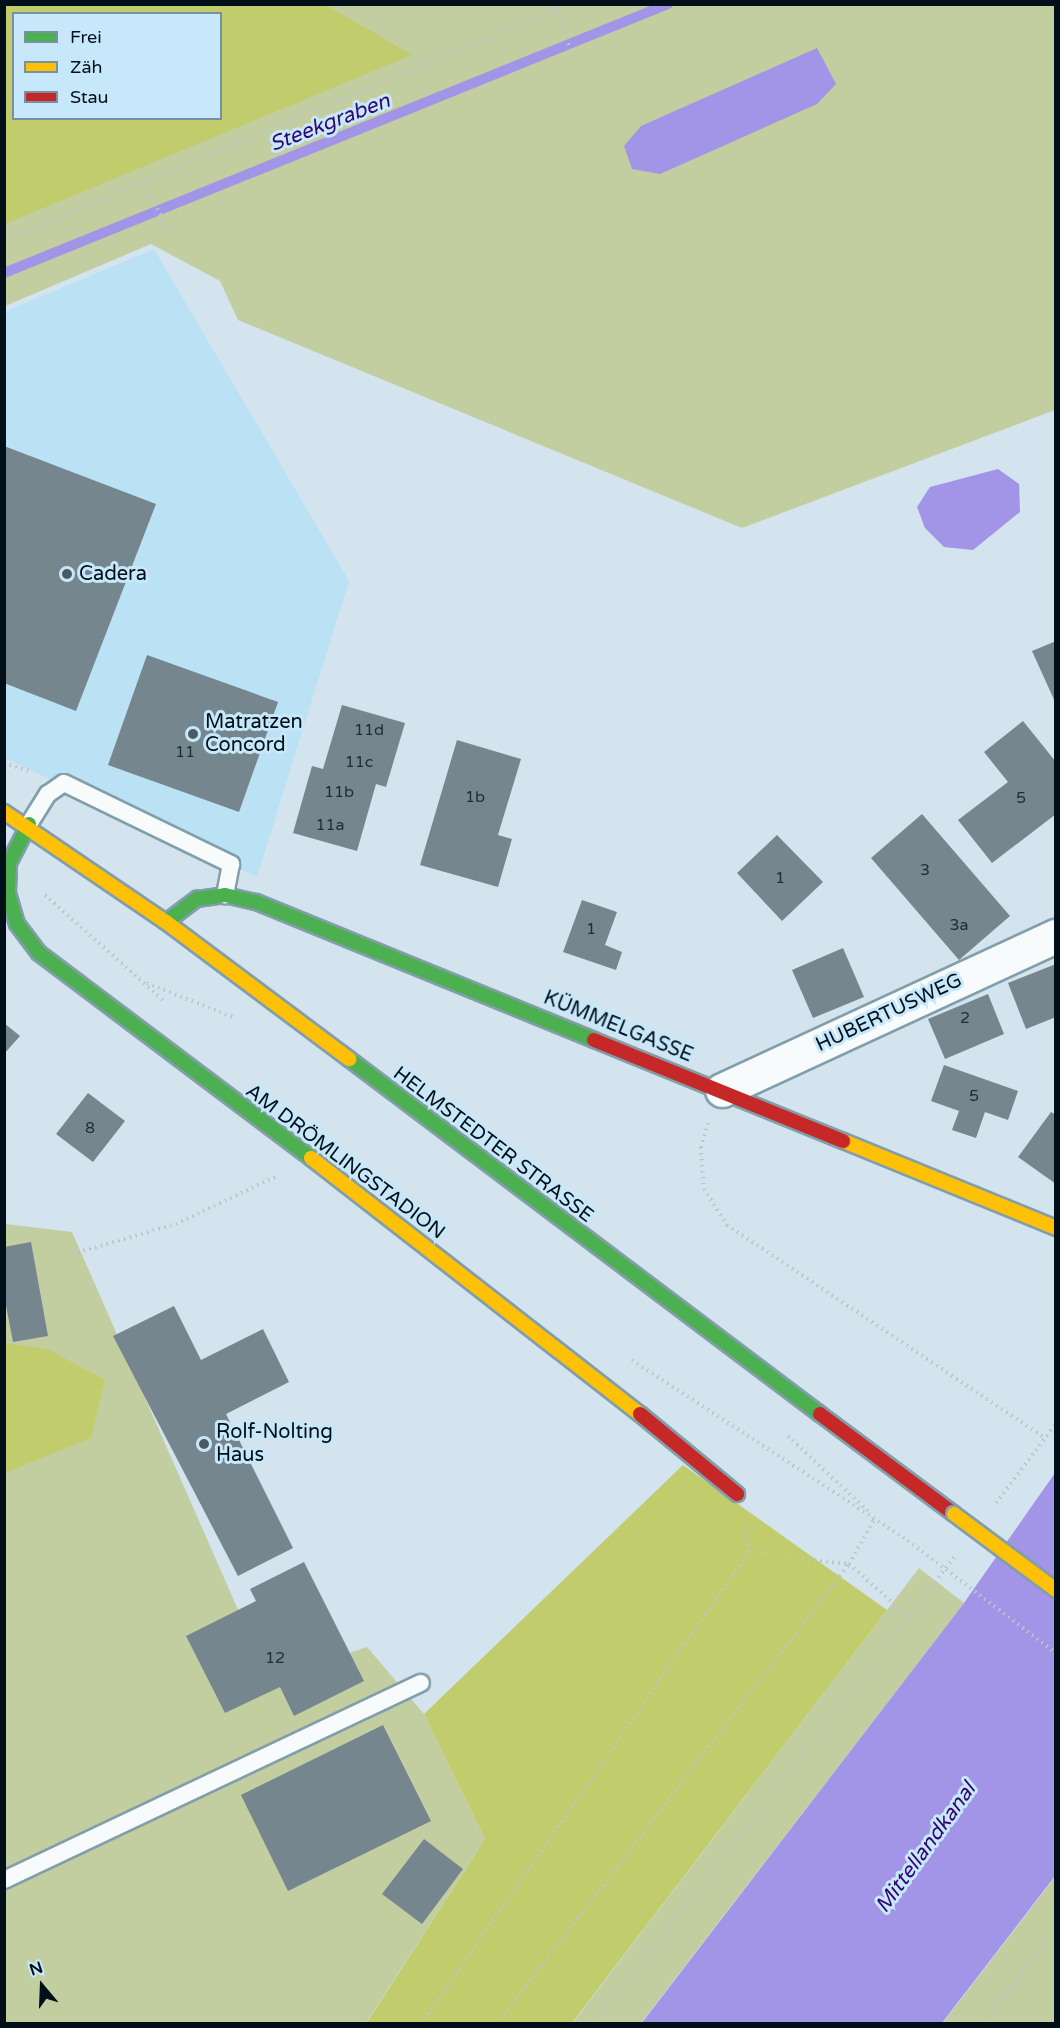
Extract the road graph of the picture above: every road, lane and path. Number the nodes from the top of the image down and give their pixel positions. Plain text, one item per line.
1 (568, 4) edge
2 (555, 10) junction
3 (574, 58) dead end
4 (143, 182) junction
5 (170, 233) dead end
6 (4, 240) edge
7 (4, 812) edge
8 (29, 824) junction
9 (9, 863) junction
10 (225, 895) junction
11 (166, 922) junction
12 (11, 925) edge
13 (1056, 936) edge
14 (143, 981) dead end
15 (722, 1090) junction
16 (304, 1158) junction
17 (1056, 1228) edge
18 (72, 1254) dead end
19 (1056, 1424) edge
20 (1045, 1438) junction
21 (737, 1494) joint
22 (988, 1513) dead end
23 (959, 1551) dead end
24 (749, 1552) junction
25 (849, 1564) junction
26 (1056, 1590) edge
27 (909, 1617) junction
28 (1056, 1653) edge
29 (421, 1683) dead end
30 (4, 1880) edge
31 (1056, 1927) edge
32 (1056, 2012) edge
33 (421, 2024) edge
34 (497, 2024) edge
35 (594, 2024) edge
36 (983, 2024) edge
37 (1047, 2024) edge

1 - 2 path
2 - 3 path
2 - 4 path
4 - 5 path
4 - 6 path
7 - 8 street, HELMSTEDTER STRASSE
8 - 9 street, AM DRÖMLINGSTADION
8 - 10 lane
8 - 11 street, HELMSTEDTER STRASSE
9 - 12 street, AM DRÖMLINGSTADION
9 - 14 path
10 - 11 street, KÜMMELGASSE
10 - 15 street, KÜMMELGASSE
11 - 26 street, HELMSTEDTER STRASSE, bridge
12 - 16 street, AM DRÖMLINGSTADION
13 - 15 street, HUBERTUSWEG
15 - 17 street, KÜMMELGASSE
15 - 20 path
16 - 18 path
16 - 21 street, AM DRÖMLINGSTADION
19 - 20 path
20 - 22 path
21 - 24 path
23 - 27 path
24 - 25 path
24 - 33 path
25 - 27 path
25 - 28 path, bridge
25 - 34 path
27 - 35 path
29 - 30 lane
31 - 36 path
32 - 37 path

